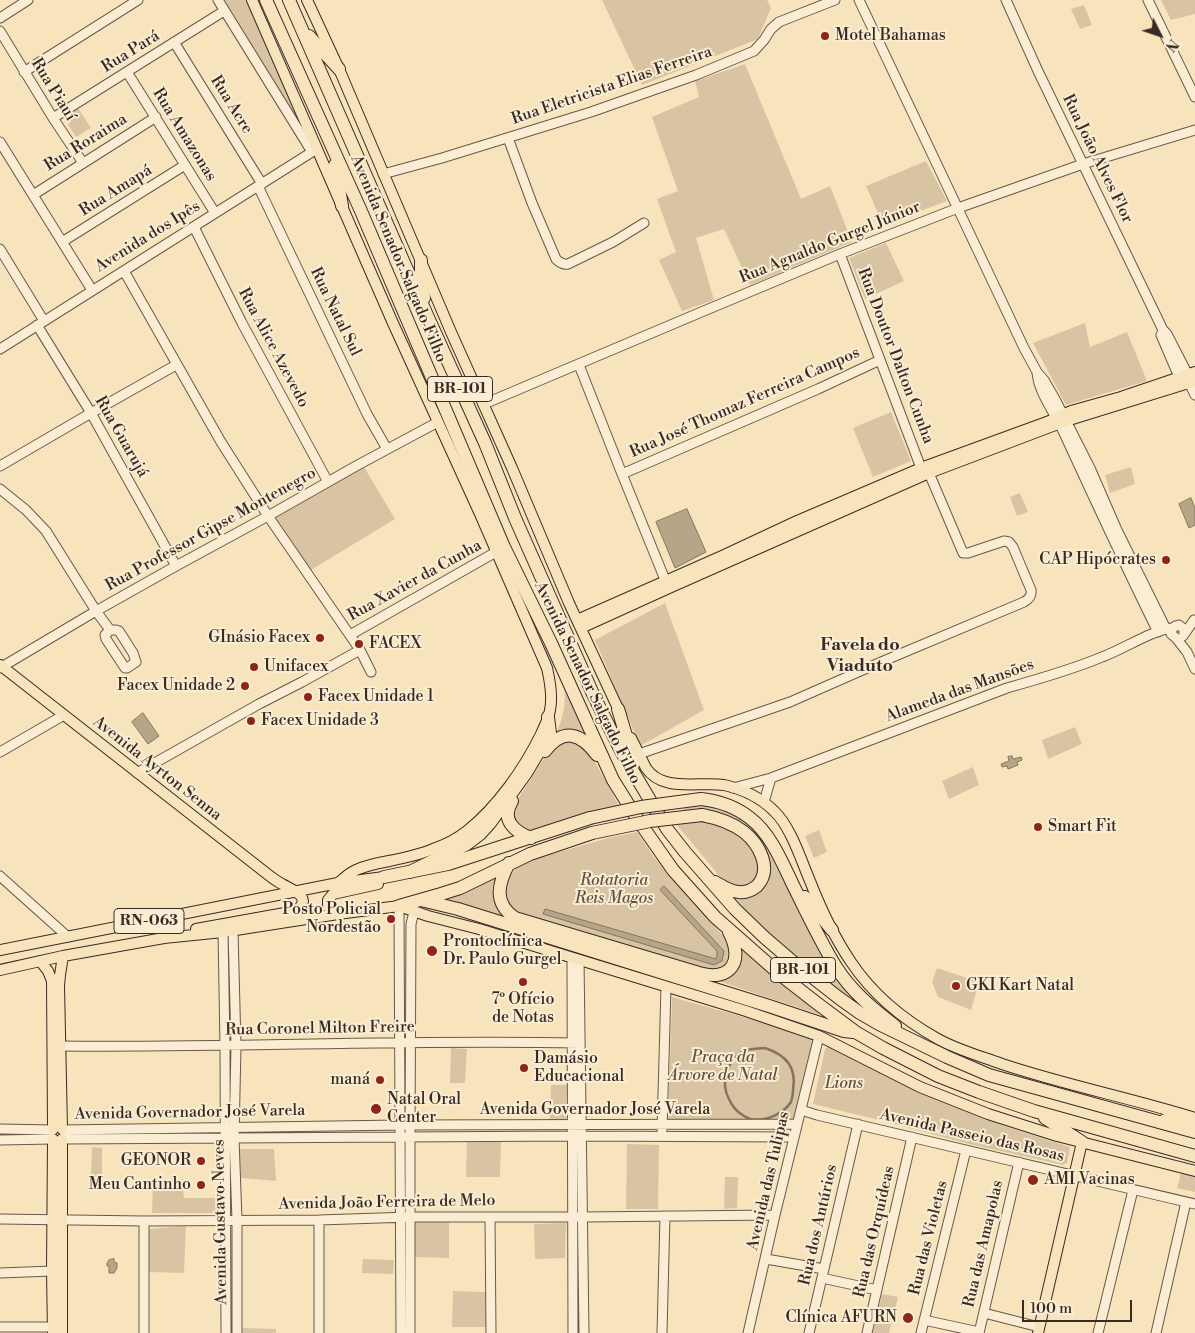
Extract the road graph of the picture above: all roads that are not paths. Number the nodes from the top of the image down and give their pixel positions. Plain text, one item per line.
1 (28, 0) edge
2 (138, 0) edge
3 (218, 0) edge
4 (252, 0) edge
5 (266, 0) edge
6 (289, 0) edge
7 (307, 0) edge
8 (835, 0) edge
9 (859, 0) edge
10 (1006, 0) edge
11 (1148, 0) edge
12 (224, 11) junction
13 (0, 18) edge
14 (301, 27) junction
15 (0, 32) edge
16 (174, 42) junction
17 (339, 70) junction
18 (24, 72) junction
19 (127, 72) junction
20 (1195, 97) edge
21 (53, 118) junction
22 (156, 118) junction
23 (1193, 133) edge
24 (508, 138) junction
25 (1, 145) edge
26 (332, 148) junction
27 (83, 163) junction
28 (1083, 164) junction
29 (185, 165) junction
30 (383, 174) junction
31 (260, 185) junction
32 (33, 195) junction
33 (342, 206) junction
34 (958, 208) junction
35 (215, 213) junction
36 (644, 223) dead end
37 (194, 226) junction
38 (62, 242) junction
39 (0, 249) edge
40 (840, 254) junction
41 (421, 260) junction
42 (124, 270) junction
43 (92, 290) junction
44 (426, 313) junction
45 (41, 323) junction
46 (0, 349) edge
47 (880, 360) junction
48 (176, 365) junction
49 (579, 365) junction
50 (1189, 377) edge
51 (1195, 396) edge
52 (484, 404) junction
53 (90, 413) junction
54 (1061, 419) junction
55 (438, 422) junction
56 (387, 449) junction
57 (0, 466) edge
58 (925, 470) junction
59 (622, 474) junction
60 (328, 482) junction
61 (0, 489) edge
62 (480, 514) joint
63 (268, 516) junction
64 (500, 550) junction
65 (176, 566) junction
66 (667, 584) junction
67 (96, 611) junction
68 (1194, 619) edge
69 (579, 624) junction
70 (110, 630) dead end
71 (1174, 632) junction
72 (350, 635) junction
73 (360, 650) junction
74 (1, 667) edge
75 (1195, 669) edge
76 (371, 672) dead end
77 (618, 710) junction
78 (64, 715) junction
79 (547, 721) junction
80 (0, 752) edge
81 (639, 754) junction
82 (137, 773) junction
83 (635, 775) junction
84 (771, 778) junction
85 (613, 780) junction
86 (733, 788) junction
87 (764, 802) junction
88 (532, 838) junction
89 (509, 864) junction
90 (408, 873) junction
91 (0, 876) edge
92 (384, 877) joint
93 (706, 877) junction
94 (790, 880) junction
95 (338, 883) junction
96 (297, 892) junction
97 (421, 900) junction
98 (399, 906) junction
99 (416, 912) junction
100 (338, 914) junction
101 (399, 924) junction
102 (412, 924) junction
103 (725, 926) junction
104 (832, 930) junction
105 (228, 932) junction
106 (68, 937) junction
107 (164, 938) junction
108 (0, 950) edge
109 (63, 956) junction
110 (576, 959) junction
111 (40, 962) junction
112 (0, 970) edge
113 (666, 987) junction
114 (235, 988) junction
115 (224, 989) junction
116 (400, 1017) junction
117 (410, 1018) junction
118 (857, 1033) junction
119 (819, 1036) junction
120 (410, 1042) junction
121 (916, 1042) junction
122 (400, 1043) junction
123 (576, 1043) junction
124 (60, 1046) junction
125 (225, 1046) junction
126 (236, 1046) junction
127 (801, 1110) junction
128 (1034, 1111) junction
129 (1195, 1119) edge
130 (1151, 1120) junction
131 (577, 1124) junction
132 (797, 1124) junction
133 (858, 1124) junction
134 (405, 1125) junction
135 (662, 1125) junction
136 (229, 1128) junction
137 (0, 1129) edge
138 (1195, 1132) edge
139 (58, 1134) junction
140 (410, 1136) junction
141 (577, 1136) junction
142 (662, 1136) junction
143 (794, 1136) junction
144 (400, 1137) junction
145 (912, 1137) junction
146 (229, 1138) junction
147 (0, 1140) edge
148 (1082, 1142) junction
149 (966, 1150) junction
150 (1195, 1156) edge
151 (1019, 1162) junction
152 (1195, 1171) edge
153 (1074, 1176) junction
154 (1133, 1190) junction
155 (1190, 1203) edge
156 (775, 1215) junction
157 (665, 1216) junction
158 (400, 1217) junction
159 (410, 1217) junction
160 (490, 1217) junction
161 (573, 1217) junction
162 (583, 1217) junction
163 (0, 1219) edge
164 (57, 1219) junction
165 (225, 1220) junction
166 (237, 1220) junction
167 (318, 1220) junction
168 (144, 1221) junction
169 (766, 1259) junction
170 (52, 1271) junction
171 (0, 1273) edge
172 (823, 1274) junction
173 (877, 1290) junction
174 (984, 1313) junction
175 (924, 1320) junction
176 (0, 1327) edge
177 (53, 1330) edge
178 (1038, 1330) edge
179 (979, 1332) edge
180 (62, 1333) edge
181 (144, 1333) edge
182 (226, 1333) edge
183 (238, 1333) edge
184 (319, 1333) edge
185 (400, 1333) edge
186 (410, 1333) edge
187 (492, 1333) edge
188 (573, 1333) edge
189 (584, 1333) edge
190 (662, 1333) edge
191 (748, 1333) edge
192 (809, 1333) edge
193 (867, 1333) edge
194 (921, 1333) edge
195 (1098, 1333) edge
196 (1156, 1333) edge

1 - 13 street
2 - 18 street
3 - 12 street
4 - 33 main road, Avenida Senador Salgado Filho
5 - 26 highway, Avenida Senador Salgado Filho / BR-101
6 - 14 highway, Avenida Senador Salgado Filho / BR-101
7 - 17 main road, Avenida Senador Salgado Filho
8 - 24 street, Rua Eletricista Elias Ferreira
9 - 34 street
10 - 28 street, Rua João Alves Flor
11 - 20 street
12 - 16 street, Rua Pará
12 - 31 street, Avenida dos Ipês
14 - 17 highway
14 - 44 highway, Avenida Senador Salgado Filho / BR-101
15 - 18 street, Rua Piauí
16 - 19 street, Rua Pará
16 - 31 street, Rua Acre
17 - 30 main road, Avenida Senador Salgado Filho
18 - 21 street, Rua Piauí
19 - 21 street, Rua Pará
19 - 22 street, Rua Amazonas
21 - 27 street, Rua Piauí
22 - 27 street, Rua Roraima
22 - 29 street, Rua Amazonas
23 - 28 street, Rua Agnaldo Gurgel Júnior
24 - 30 street, Rua Eletricista Elias Ferreira
24 - 36 street
25 - 32 street
26 - 33 highway
26 - 64 highway, Avenida Senador Salgado Filho / BR-101
27 - 32 street, Rua Roraima
28 - 34 street, Rua Agnaldo Gurgel Júnior
28 - 50 street, Rua João Alves Flor
29 - 35 street, Rua Amazonas
29 - 38 street, Rua Amapá
30 - 41 main road, Avenida Senador Salgado Filho
31 - 35 street, Avenida dos Ipês
31 - 56 street, Rua Natal Sul
32 - 38 street
33 - 55 main road, Avenida Senador Salgado Filho
34 - 40 street, Rua Agnaldo Gurgel Júnior
34 - 54 street
35 - 37 street, Avenida dos Ipês
37 - 42 street, Avenida dos Ipês
37 - 60 street, Rua Alice Azevedo
38 - 43 street
39 - 45 street, Rua Guarujá
40 - 47 street, Rua Doutor Dalton Cunha
40 - 49 street, Rua Agnaldo Gurgel Júnior
41 - 44 highway
41 - 52 main road, Avenida Senador Salgado Filho
42 - 43 street, Avenida dos Ipês
42 - 48 street
43 - 45 street, Avenida dos Ipês
44 - 83 highway, Avenida Senador Salgado Filho / BR-101
45 - 46 street, Avenida dos Ipês
45 - 53 street, Rua Guarujá
47 - 58 street, Rua Doutor Dalton Cunha
47 - 59 street, Rua José Thomaz Ferreira Campos
48 - 53 street
48 - 63 street
49 - 52 street, Rua Agnaldo Gurgel Júnior
49 - 59 street
50 - 51 street, Rua João Alves Flor
50 - 54 main road
52 - 69 main road, Avenida Senador Salgado Filho
53 - 57 street
53 - 65 street, Rua Guarujá
54 - 58 main road
54 - 71 street
55 - 56 street, Rua Professor Gipse Montenegro
55 - 62 main road, Avenida Senador Salgado Filho
56 - 60 street, Rua Professor Gipse Montenegro
58 - 66 main road
58 - 81 street, Rua Doutor Dalton Cunha
59 - 66 street
60 - 63 street, Rua Professor Gipse Montenegro
61 - 67 street
62 - 64 highway
63 - 65 street, Rua Professor Gipse Montenegro
63 - 72 street
64 - 72 street, Rua Xavier da Cunha
64 - 79 main road, Avenida Senador Salgado Filho
64 - 85 highway, Avenida Senador Salgado Filho / BR-101
65 - 67 street, Rua Professor Gipse Montenegro
66 - 69 main road
67 - 70 street
67 - 74 street, Rua Professor Gipse Montenegro
68 - 71 street, Alameda das Mansões
69 - 77 main road, Avenida Senador Salgado Filho
71 - 75 street
71 - 84 street, Alameda das Mansões
72 - 73 street
73 - 76 street
73 - 82 street
74 - 78 main road, Avenida Ayrton Senna
77 - 81 main road, Avenida Senador Salgado Filho
77 - 83 highway
78 - 80 street
78 - 82 main road, Avenida Ayrton Senna
79 - 90 highway
79 - 95 main road
81 - 86 main road, Avenida Senador Salgado Filho
82 - 96 main road, Avenida Ayrton Senna
83 - 93 highway, Avenida Senador Salgado Filho / BR-101
84 - 86 street, Alameda das Mansões
84 - 87 street
85 - 88 highway
85 - 103 highway, Avenida Senador Salgado Filho / BR-101
86 - 87 main road, Avenida Senador Salgado Filho
87 - 104 main road, Avenida Senador Salgado Filho
88 - 90 highway
88 - 94 highway, bridge
89 - 93 highway, bridge
89 - 97 highway
89 - 103 highway
90 - 92 highway
90 - 100 main road
91 - 106 street
92 - 95 main road, RN-063
93 - 121 highway, Avenida Senador Salgado Filho / BR-101
94 - 104 highway
94 - 121 highway
95 - 96 main road, RN-063
96 - 106 main road, RN-063
96 - 107 main road
97 - 98 highway
97 - 118 highway
98 - 99 main road
98 - 100 main road, RN-063
98 - 101 street
99 - 102 street
99 - 110 main road
100 - 105 main road, RN-063
101 - 102 street
101 - 116 street
102 - 117 street
103 - 118 highway, Avenida Senador Salgado Filho / BR-101
104 - 129 main road, Avenida Senador Salgado Filho
105 - 107 main road, RN-063
105 - 114 street, Avenida Gustavo Neves
105 - 115 street, Avenida Gustavo Neves
106 - 108 main road, RN-063
107 - 109 main road, RN-063
109 - 111 main road, RN-063
109 - 124 main road
110 - 113 main road
110 - 123 street
111 - 112 main road, RN-063
111 - 139 main road
113 - 119 main road
113 - 135 street
114 - 115 street
114 - 126 street, Avenida Gustavo Neves
115 - 125 street, Avenida Gustavo Neves
116 - 117 street
116 - 122 street
117 - 120 street
118 - 128 highway, Avenida Senador Salgado Filho / BR-101
119 - 127 street, Avenida das Tulipas
119 - 148 main road
120 - 122 street, Rua Coronel Milton Freire
120 - 123 street, Rua Coronel Milton Freire
120 - 134 street
121 - 130 highway, Avenida Senador Salgado Filho / BR-101
122 - 126 street, Rua Coronel Milton Freire
122 - 134 street
123 - 131 street
124 - 125 street, Rua Coronel Milton Freire
124 - 139 main road
125 - 126 street, Rua Coronel Milton Freire
125 - 136 street, Avenida Gustavo Neves
126 - 136 street, Avenida Gustavo Neves
127 - 132 street, Avenida das Tulipas
127 - 133 street, Avenida Passeio das Rosas
128 - 148 highway
128 - 150 highway, Avenida Senador Salgado Filho / BR-101
129 - 130 highway
130 - 138 highway, Avenida Senador Salgado Filho / BR-101
131 - 134 street, Avenida Governador José Varela
131 - 135 street, Avenida Governador José Varela
131 - 141 street
132 - 135 street, Avenida Governador José Varela
132 - 143 street, Avenida das Tulipas
133 - 145 street, Avenida Passeio das Rosas
133 - 172 street, Rua dos Antúrios
134 - 136 street, Avenida Governador José Varela
134 - 140 street
134 - 144 street
135 - 142 street
136 - 139 street, Avenida Governador José Varela
136 - 146 street, Avenida Gustavo Neves
137 - 139 street, Avenida Governador José Varela
139 - 146 street, Avenida Governador José Varela
139 - 147 street, Avenida Governador José Varela
139 - 164 main road
140 - 141 street, Avenida Governador José Varela
140 - 144 street, Avenida Governador José Varela
140 - 159 street
141 - 142 street, Avenida Governador José Varela
141 - 161 street
141 - 162 street
142 - 143 street, Avenida Governador José Varela
143 - 156 street, Avenida das Tulipas
144 - 146 street, Avenida Governador José Varela
144 - 158 street
145 - 149 street, Avenida Passeio das Rosas
145 - 173 street, Rua das Orquídeas
146 - 165 street, Avenida Gustavo Neves
146 - 166 street, Avenida Gustavo Neves
148 - 152 main road
148 - 153 main road
149 - 151 street, Avenida Passeio das Rosas
149 - 175 street, Rua das Violetas
151 - 153 street, Avenida Passeio das Rosas
151 - 174 street, Rua das Amapolas
153 - 154 street, Avenida Passeio das Rosas
153 - 178 main road
154 - 155 street, Avenida Passeio das Rosas
154 - 195 street
155 - 196 street
156 - 157 street, Avenida João Ferreira de Melo
156 - 169 street, Avenida das Tulipas
157 - 162 street, Avenida João Ferreira de Melo
157 - 190 street
158 - 159 street, Avenida João Ferreira de Melo
158 - 167 street, Avenida João Ferreira de Melo
158 - 185 street
159 - 160 street, Avenida João Ferreira de Melo
159 - 186 street
160 - 161 street, Avenida João Ferreira de Melo
160 - 187 street
161 - 162 street, Avenida João Ferreira de Melo
161 - 188 street
162 - 189 street
163 - 164 street, Avenida João Ferreira de Melo
164 - 168 street, Avenida João Ferreira de Melo
164 - 170 main road
164 - 180 main road
165 - 166 street, Avenida João Ferreira de Melo
165 - 168 street, Avenida João Ferreira de Melo
165 - 182 street, Avenida Gustavo Neves
166 - 167 street, Avenida João Ferreira de Melo
166 - 183 street, Avenida Gustavo Neves
167 - 184 street
168 - 181 street
169 - 172 street
169 - 191 street, Avenida das Tulipas
170 - 171 street
170 - 177 main road
172 - 173 street
172 - 192 street, Rua dos Antúrios
173 - 193 street, Rua das Orquídeas
174 - 178 street
174 - 179 street, Rua das Amapolas
175 - 179 street
175 - 194 street, Rua das Violetas
176 - 177 street

